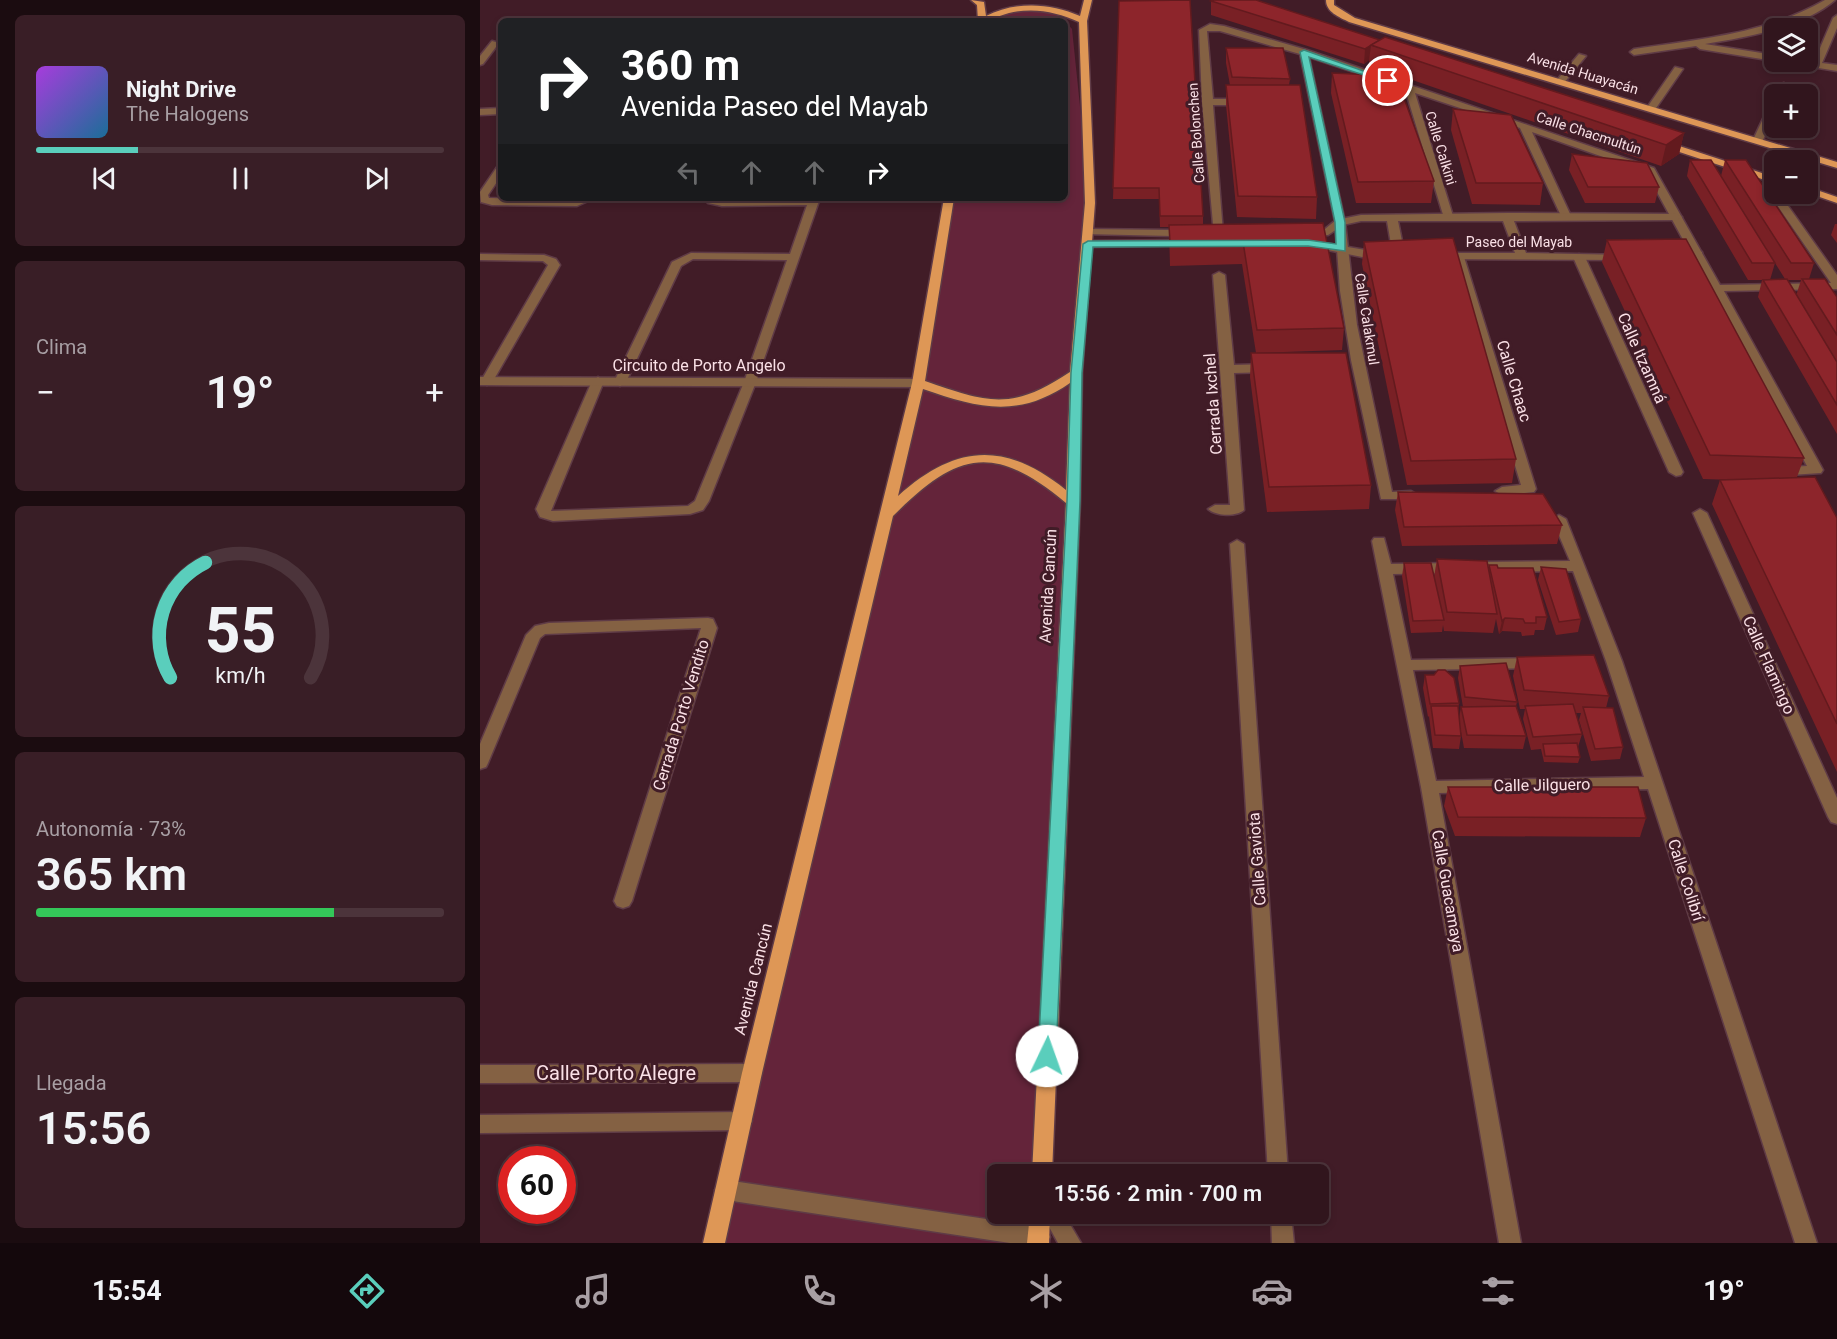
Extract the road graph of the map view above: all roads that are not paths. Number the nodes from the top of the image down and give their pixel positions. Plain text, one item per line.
1 (975, 0) edge
2 (1088, 0) edge
3 (1330, 0) edge
4 (1833, 1) edge
5 (982, 18) edge
6 (988, 18) edge
7 (1837, 18) edge
8 (1083, 21) junction
9 (1203, 30) joint
10 (498, 43) edge
11 (480, 44) edge
12 (1685, 44) junction
13 (1419, 48) edge
14 (1447, 48) junction
15 (1304, 52) junction
16 (1634, 52) dead end
17 (1582, 56) dead end
18 (1764, 56) edge
19 (480, 62) edge
20 (1818, 63) edge
21 (1818, 65) edge
22 (1837, 68) edge
23 (1678, 69) dead end
24 (1560, 82) junction
25 (1409, 88) junction
26 (1207, 102) junction
27 (1254, 102) edge
28 (1651, 109) junction
29 (498, 111) edge
30 (480, 112) edge
31 (1764, 127) edge
32 (1526, 128) junction
33 (1646, 138) edge
34 (1758, 140) junction
35 (1837, 165) edge
36 (498, 174) edge
37 (1764, 177) edge
38 (1818, 193) edge
39 (1837, 200) edge
40 (584, 201) edge
41 (712, 201) edge
42 (783, 201) edge
43 (814, 201) edge
44 (948, 201) edge
45 (1782, 205) dead end
46 (1448, 216) junction
47 (1507, 216) junction
48 (1566, 216) junction
49 (1392, 217) junction
50 (1677, 217) junction
51 (1340, 222) junction
52 (1088, 238) junction
53 (1341, 249) junction
54 (1698, 254) junction
55 (1665, 255) edge
56 (1411, 256) junction
57 (1458, 256) junction
58 (796, 257) junction
59 (1522, 257) junction
60 (1579, 257) junction
61 (1632, 257) edge
62 (480, 258) edge
63 (1219, 275) dead end
64 (1837, 285) edge
65 (1716, 288) junction
66 (1288, 368) edge
67 (1228, 369) junction
68 (1076, 373) junction
69 (484, 381) edge
70 (598, 381) junction
71 (620, 382) junction
72 (750, 382) junction
73 (918, 383) junction
74 (1790, 471) edge
75 (1676, 472) dead end
76 (1502, 491) edge
77 (1411, 495) edge
78 (1073, 501) junction
79 (1215, 509) dead end
80 (887, 513) junction
81 (1701, 513) dead end
82 (1560, 519) edge
83 (1379, 541) dead end
84 (1237, 544) dead end
85 (1580, 566) junction
86 (1386, 569) junction
87 (1556, 662) edge
88 (1406, 665) junction
89 (480, 763) edge
90 (1654, 783) junction
91 (1429, 787) junction
92 (1837, 817) edge
93 (623, 901) dead end
94 (752, 1073) junction
95 (480, 1074) edge
96 (742, 1121) junction
97 (480, 1124) edge
98 (1042, 1164) edge
99 (1277, 1164) edge
100 (726, 1190) junction
101 (1039, 1224) edge
102 (1058, 1224) edge
103 (1282, 1224) edge
104 (1038, 1240) edge
105 (714, 1243) edge
106 (1070, 1243) edge
107 (1283, 1243) edge
108 (1510, 1243) edge
109 (1806, 1243) edge

1 - 5 main road
2 - 8 main road, Avenida Cancún
3 - 14 main road, Avenida Huayacán
4 - 12 street
6 - 8 main road
7 - 20 street
8 - 52 main road, Avenida Cancún
9 - 15 street, Calle Chacmultún
9 - 26 street, Calle Bolonchen
10 - 11 street
10 - 19 street
12 - 16 street
12 - 18 street
13 - 14 main road
14 - 24 main road, Avenida Huayacán
15 - 25 street, Calle Chacmultún
15 - 51 street, Calle Calakmul
17 - 24 street
21 - 22 street
23 - 28 street
24 - 28 main road, Avenida Huayacán
25 - 32 street, Calle Chacmultún
25 - 46 street, Calle Calkini
26 - 27 street
26 - 52 street, Calle Bolonchen
28 - 34 main road, Avenida Huayacán
29 - 30 street
31 - 34 street
32 - 48 street
32 - 50 street, Calle Chacmultún
33 - 37 main road
34 - 35 main road, Avenida Huayacán
36 - 40 street
38 - 39 main road
41 - 42 street
43 - 58 street
44 - 73 main road, Avenida Cancún
45 - 64 street
46 - 47 street, Paseo del Mayab
46 - 49 street, Paseo del Mayab
47 - 48 street, Paseo del Mayab
47 - 59 street
48 - 50 street, Paseo del Mayab
49 - 51 street, Paseo del Mayab
49 - 56 street
50 - 54 street, Calle Chacmultún
51 - 53 street, Calle Calakmul
51 - 53 street, Paseo del Mayab
52 - 68 main road, Avenida Cancún
53 - 56 street, Paseo del Mayab
53 - 77 street, Calle Calakmul
54 - 55 street
54 - 65 street, Calle Chacmultún
56 - 57 street, Paseo del Mayab
57 - 59 street, Paseo del Mayab
57 - 76 street, Calle Chaac
58 - 71 street
58 - 72 street
59 - 60 street, Paseo del Mayab
60 - 61 street, Paseo del Mayab
60 - 75 street, Calle Itzamná
62 - 69 street
63 - 67 street, Cerrada Ixchel
64 - 65 street
65 - 74 street, Calle Chacmultún
66 - 67 street
67 - 79 street, Cerrada Ixchel
68 - 73 main road
68 - 78 main road, Avenida Cancún
69 - 70 street, Circuito de Porto Angelo
70 - 71 street, Circuito de Porto Angelo
70 - 72 street
71 - 72 street, Circuito de Porto Angelo
72 - 73 street, Circuito de Porto Angelo
73 - 80 main road, Avenida Cancún
78 - 80 main road
78 - 98 main road, Avenida Cancún
80 - 94 main road, Avenida Cancún
81 - 92 street, Calle Flamingo
82 - 85 street, Calle Colibrí
83 - 86 street, Calle Guacamaya
84 - 99 street, Calle Gaviota
85 - 86 street
85 - 90 street, Calle Colibrí
86 - 88 street, Calle Guacamaya
87 - 88 street
88 - 91 street, Calle Guacamaya
89 - 93 street, Cerrada Porto Vendito
90 - 91 street, Calle Jilguero
90 - 109 street, Calle Colibrí
91 - 108 street, Calle Guacamaya
94 - 95 street, Calle Porto Alegre
94 - 96 main road, Avenida Cancún
96 - 97 street
96 - 100 main road, Avenida Cancún
100 - 104 street
100 - 105 main road, Avenida Cancún
101 - 104 main road
102 - 106 street
103 - 107 street

